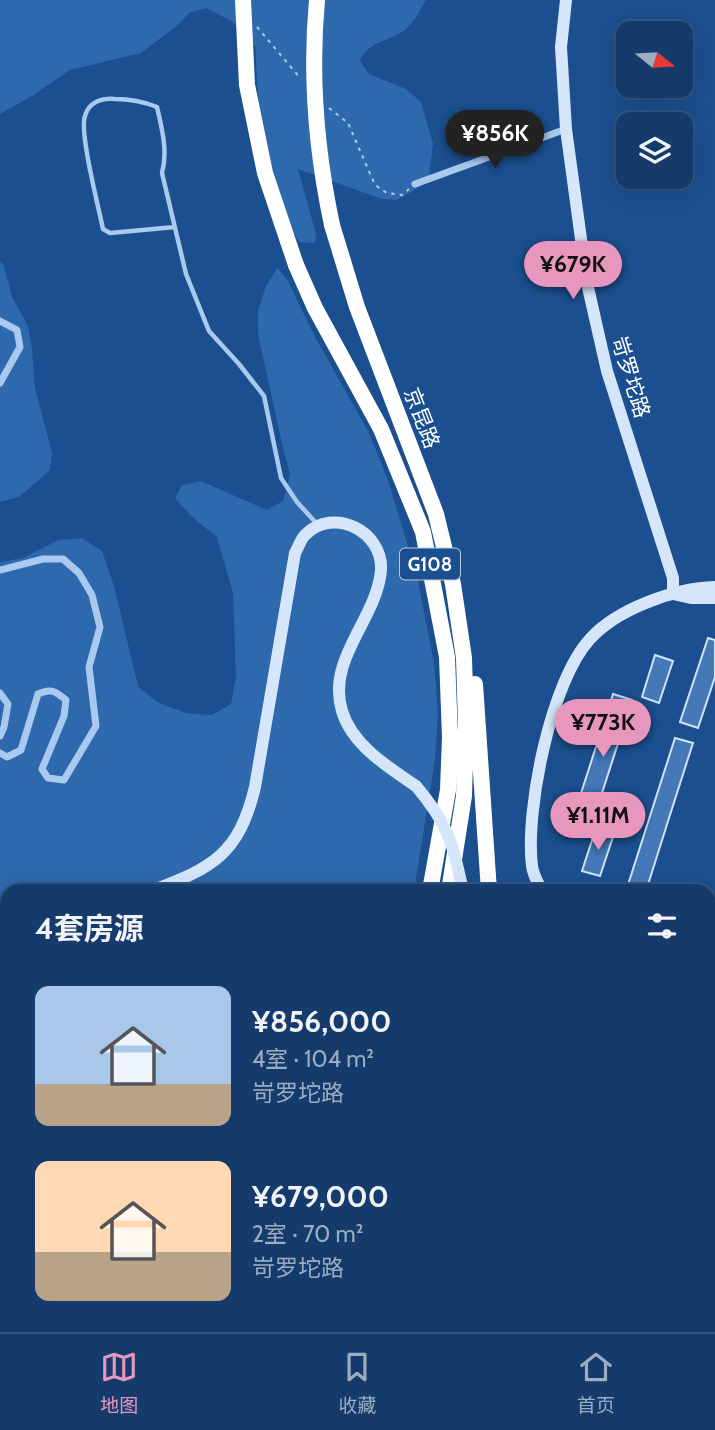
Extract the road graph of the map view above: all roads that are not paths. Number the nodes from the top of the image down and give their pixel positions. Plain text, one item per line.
1 (243, 0) edge
2 (317, 0) edge
3 (566, 0) edge
4 (566, 129) junction
5 (415, 184) dead end
6 (175, 227) junction
7 (0, 321) edge
8 (0, 383) edge
9 (318, 526) junction
10 (0, 570) edge
11 (453, 584) junction
12 (715, 587) edge
13 (673, 594) junction
14 (715, 598) edge
15 (0, 693) edge
16 (0, 736) edge
17 (0, 753) edge
18 (169, 884) edge
19 (431, 884) edge
20 (450, 884) edge
21 (461, 884) edge
22 (489, 884) edge
23 (538, 884) edge

1 - 19 highway, 京昆路 / G108, bridge
2 - 11 highway, 京昆路 / G108, bridge
3 - 4 main road, 岢罗坨路
4 - 5 street
4 - 13 main road, 岢罗坨路
6 - 6 lane
6 - 9 lane
7 - 8 street
9 - 18 main road
9 - 21 main road, bridge
10 - 17 street
11 - 20 highway, 京昆路 / G108
11 - 22 highway
12 - 13 main road
13 - 14 main road
13 - 23 main road
15 - 16 street

